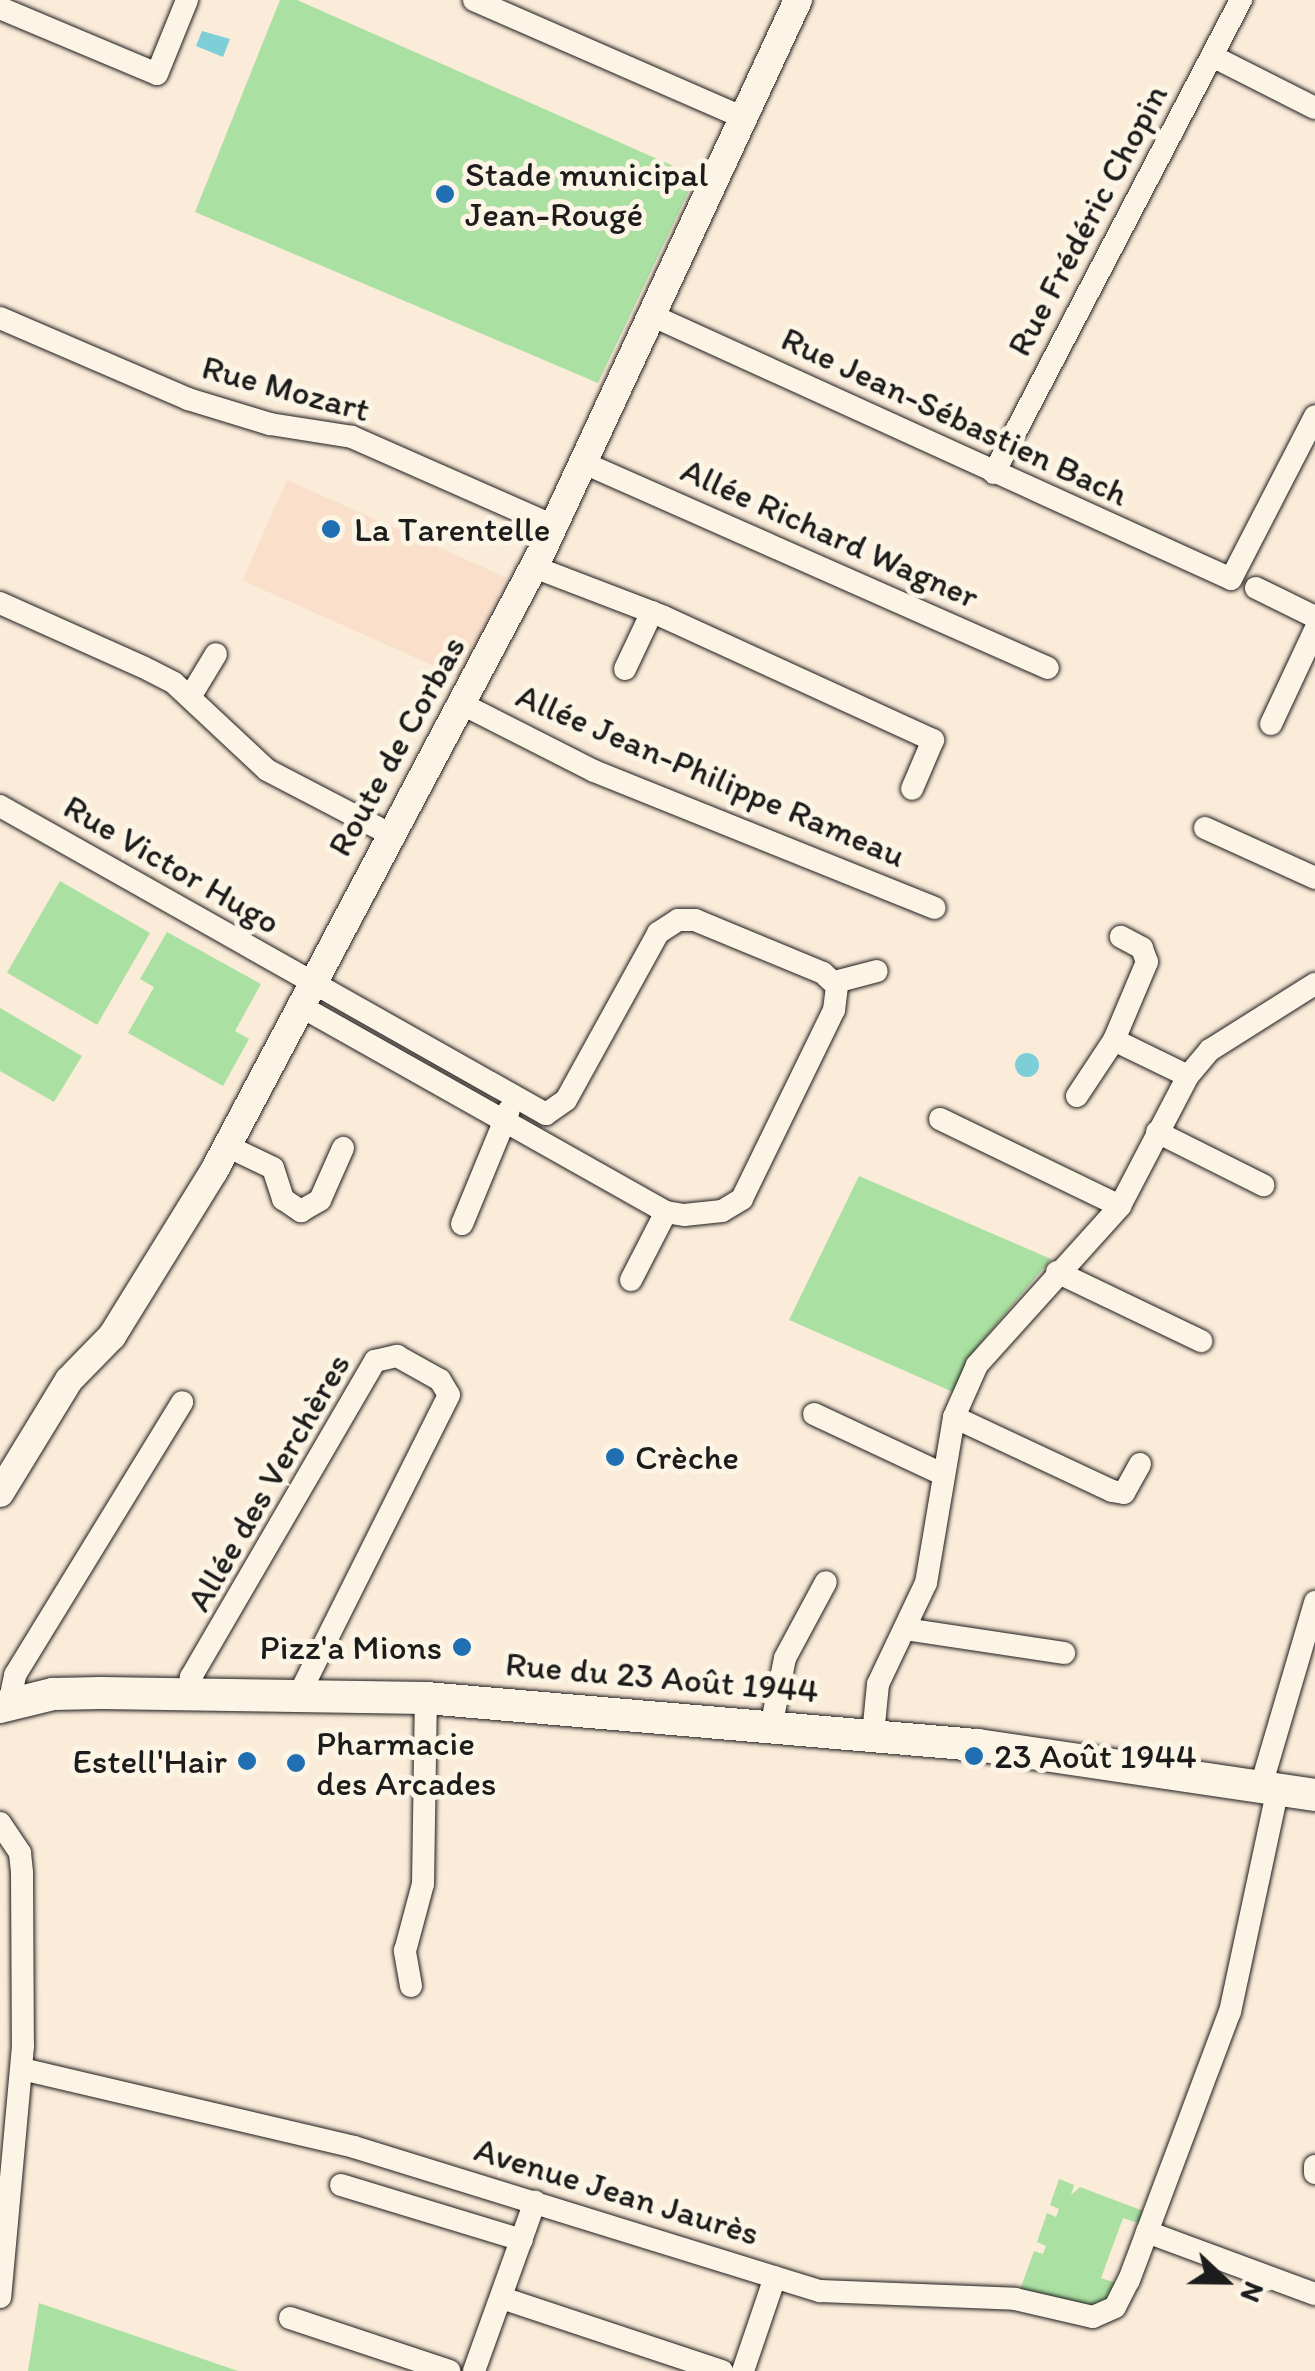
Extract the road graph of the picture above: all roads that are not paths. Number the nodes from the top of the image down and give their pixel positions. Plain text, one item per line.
1 (187, 0) edge
2 (474, 0) edge
3 (798, 0) edge
4 (1242, 0) edge
5 (0, 8) edge
6 (1212, 56) junction
7 (1315, 108) edge
8 (740, 116) junction
9 (650, 315) junction
10 (0, 318) edge
11 (1315, 416) edge
12 (584, 462) junction
13 (994, 473) junction
14 (554, 526) junction
15 (534, 567) junction
16 (1256, 588) dead end
17 (0, 604) edge
18 (652, 612) junction
19 (1315, 617) edge
20 (1315, 630) edge
21 (216, 654) dead end
22 (1048, 668) dead end
23 (624, 670) dead end
24 (190, 698) junction
25 (462, 704) junction
26 (1271, 724) dead end
27 (912, 789) dead end
28 (0, 806) edge
29 (1205, 828) dead end
30 (390, 834) junction
31 (1315, 878) edge
32 (934, 908) dead end
33 (1121, 937) dead end
34 (877, 971) dead end
35 (835, 982) junction
36 (1315, 984) edge
37 (304, 994) junction
38 (1114, 1040) junction
39 (1188, 1076) junction
40 (1078, 1096) dead end
41 (515, 1098) junction
42 (940, 1119) dead end
43 (504, 1120) junction
44 (1157, 1132) junction
45 (227, 1146) junction
46 (343, 1148) dead end
47 (1263, 1185) dead end
48 (1120, 1206) junction
49 (666, 1212) junction
50 (462, 1224) dead end
51 (1057, 1272) junction
52 (631, 1280) dead end
53 (1201, 1342) dead end
54 (182, 1402) dead end
55 (814, 1414) dead end
56 (954, 1416) junction
57 (1140, 1464) dead end
58 (942, 1474) junction
59 (0, 1492) edge
60 (826, 1582) dead end
61 (1315, 1602) edge
62 (904, 1628) junction
63 (1064, 1653) dead end
64 (188, 1695) junction
65 (297, 1698) junction
66 (426, 1698) junction
67 (5, 1705) edge
68 (772, 1727) junction
69 (873, 1735) junction
70 (1270, 1787) junction
71 (1315, 1795) edge
72 (0, 1823) edge
73 (412, 1986) dead end
74 (22, 2069) junction
75 (340, 2185) dead end
76 (534, 2202) junction
77 (1146, 2232) junction
78 (522, 2240) junction
79 (775, 2277) junction
80 (1315, 2294) edge
81 (0, 2297) edge
82 (502, 2298) junction
83 (290, 2318) dead end
84 (450, 2371) edge
85 (474, 2371) edge
86 (722, 2371) edge
87 (743, 2371) edge

1 - 5 street
2 - 8 street
3 - 8 street, Route de Corbas
4 - 6 street, Rue Frédéric Chopin
6 - 7 street
6 - 13 street, Rue Frédéric Chopin
8 - 9 street, Route de Corbas
9 - 12 street, Route de Corbas
9 - 13 street, Rue Jean-Sébastien Bach
10 - 14 street, Rue Mozart
11 - 13 street, Rue Jean-Sébastien Bach
12 - 14 street, Route de Corbas
12 - 22 street, Allée Richard Wagner
14 - 15 street, Route de Corbas
15 - 18 street
15 - 25 street, Route de Corbas
16 - 19 street
17 - 24 street
18 - 23 street
18 - 27 street
20 - 26 street
21 - 24 street
24 - 30 street
25 - 30 street, Route de Corbas
25 - 32 street, Allée Jean-Philippe Rameau
28 - 37 street, Rue Victor Hugo
29 - 31 street
30 - 37 street, Route de Corbas
33 - 38 street
34 - 35 street
35 - 41 street
35 - 49 street
36 - 39 street
37 - 41 street
37 - 43 street
37 - 45 street, Route de Corbas
38 - 39 street
38 - 40 street
39 - 44 street
41 - 43 street
42 - 48 street
43 - 49 street
43 - 50 street
44 - 47 street
44 - 48 street
45 - 46 street
45 - 59 street, Route de Corbas
48 - 51 street
49 - 52 street
51 - 53 street
51 - 56 street
54 - 67 street
55 - 58 street
56 - 57 street
56 - 58 street
58 - 62 street
60 - 68 street
61 - 70 street, Avenue Jean Jaurès
62 - 63 street
62 - 69 street
64 - 65 main road, Rue du 23 Août 1944
64 - 65 street, Allée des Verchères
64 - 67 main road, Rue du 23 Août 1944
65 - 66 main road, Rue du 23 Août 1944
66 - 68 main road, Rue du 23 Août 1944
66 - 73 street
68 - 69 main road, Rue du 23 Août 1944
69 - 70 main road, Rue du 23 Août 1944
70 - 71 main road, Rue du 23 Août 1944
70 - 77 street, Avenue Jean Jaurès
72 - 74 street
74 - 76 street, Avenue Jean Jaurès
74 - 81 street
75 - 78 street
76 - 78 street
76 - 79 street, Avenue Jean Jaurès
77 - 79 street, Avenue Jean Jaurès
77 - 80 street
78 - 82 street
79 - 87 street
82 - 85 street
82 - 86 street
83 - 84 street

